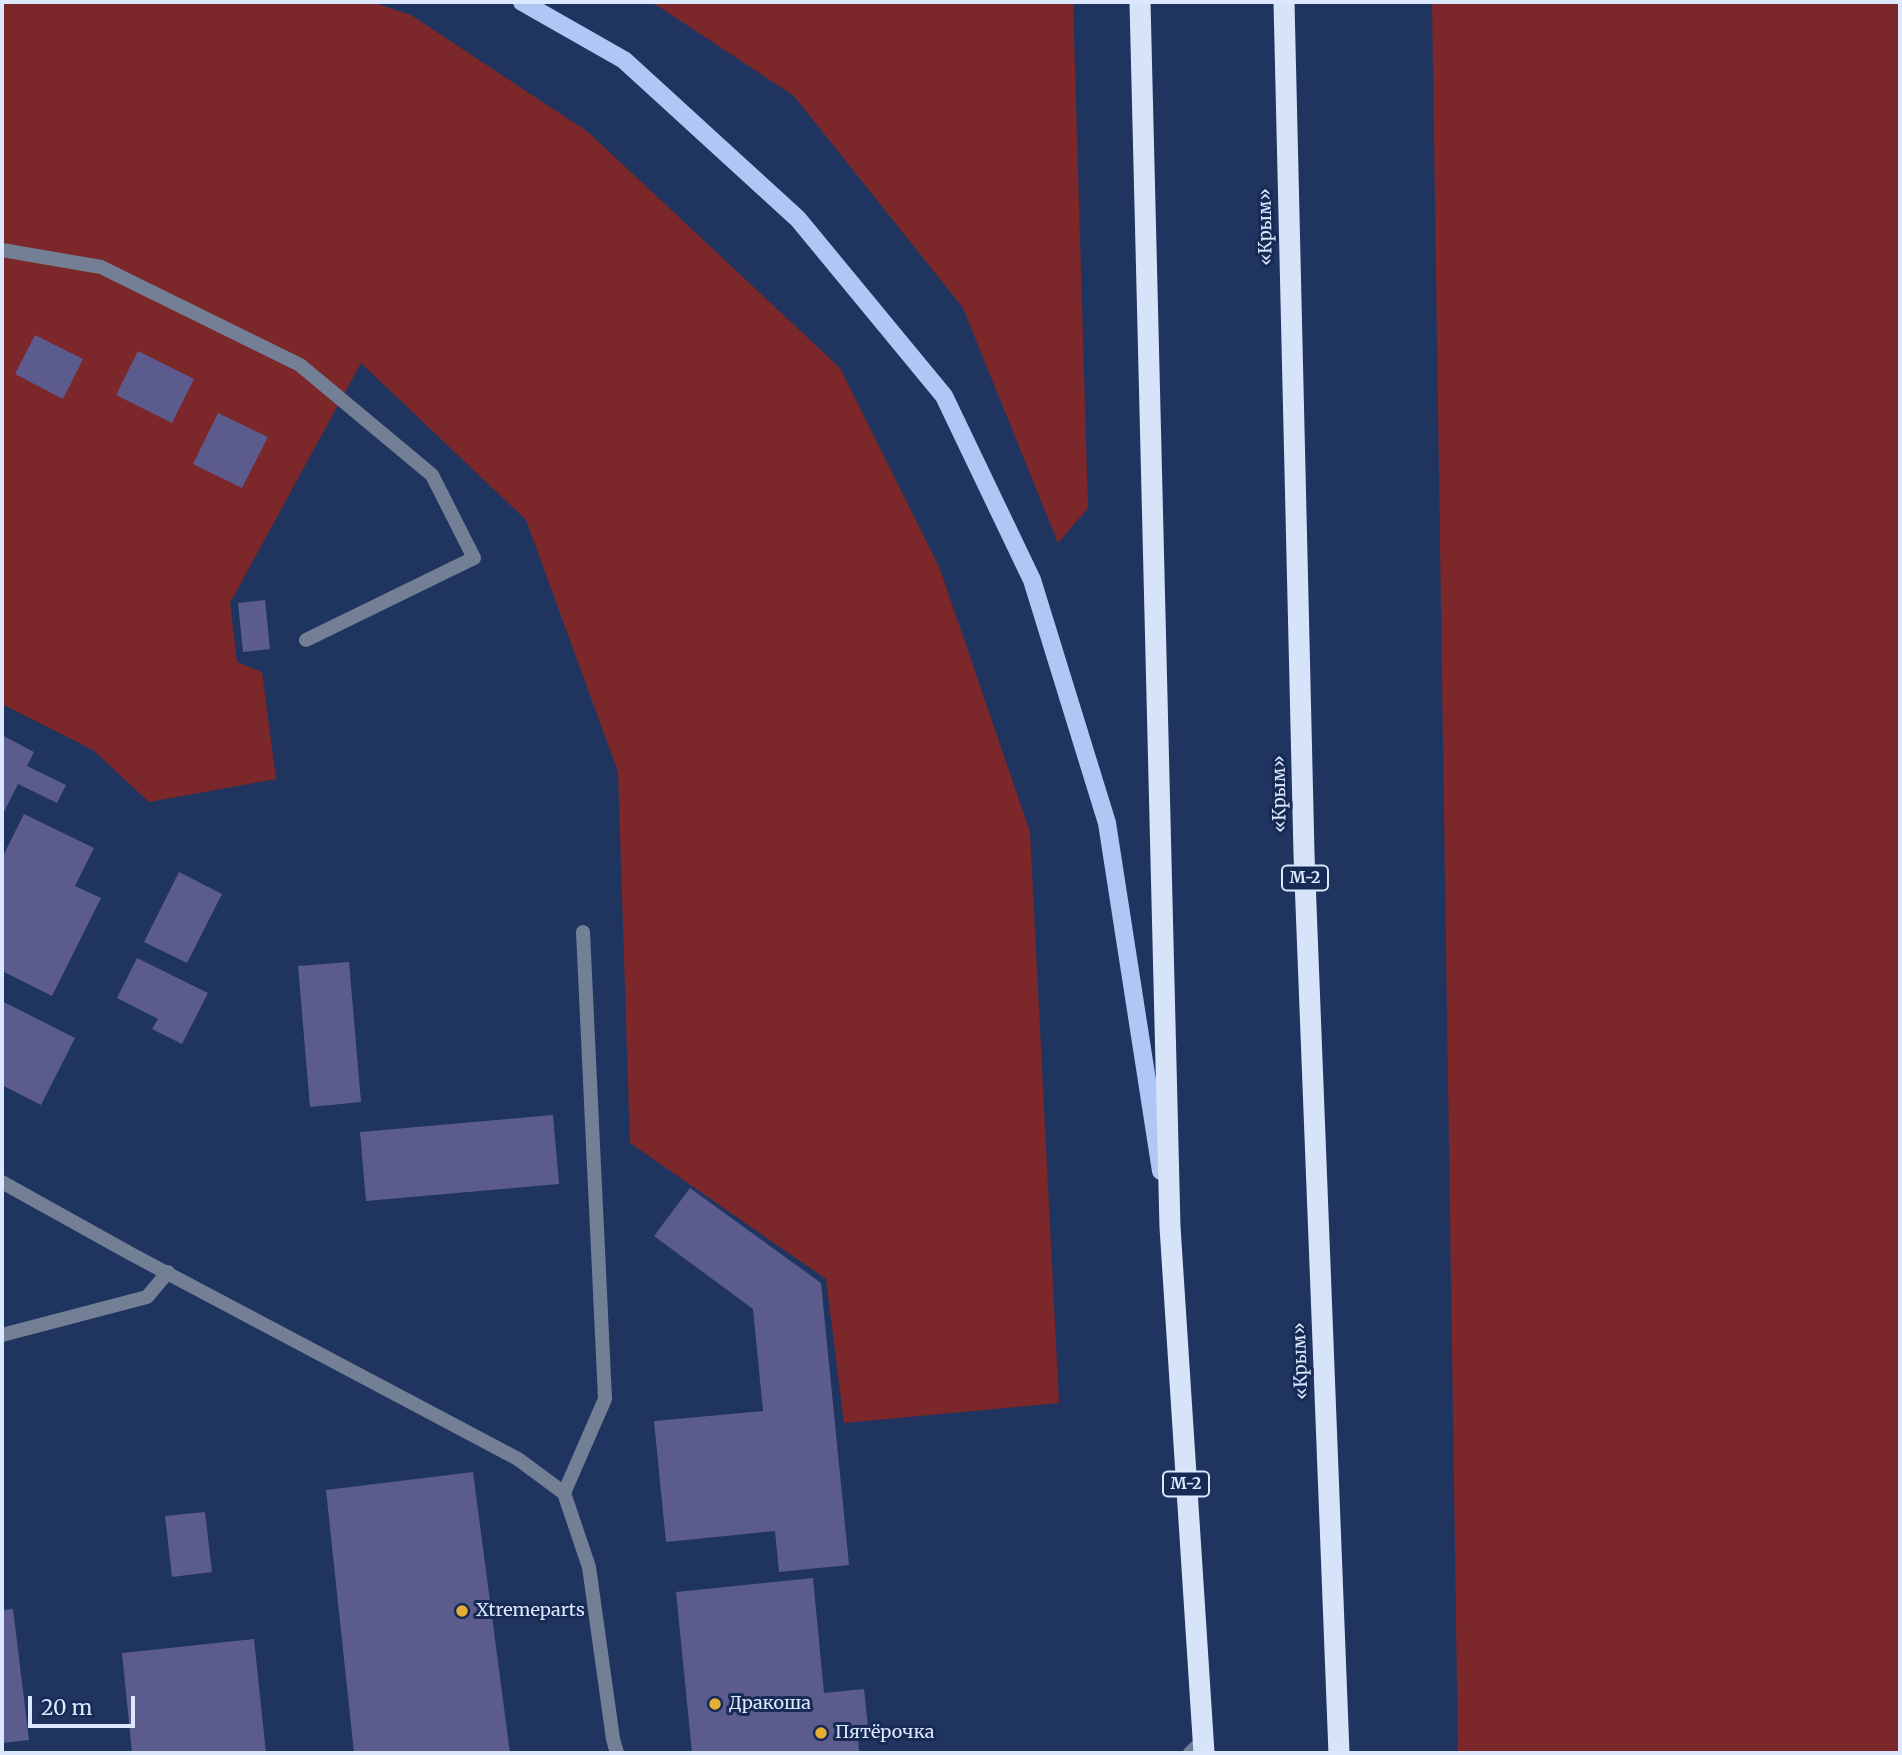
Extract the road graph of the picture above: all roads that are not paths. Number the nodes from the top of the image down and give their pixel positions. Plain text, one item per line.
1 (522, 2) edge
2 (1140, 2) edge
3 (1284, 2) edge
4 (2, 250) edge
5 (306, 640) dead end
6 (583, 932) dead end
7 (2, 1182) edge
8 (1170, 1227) junction
9 (168, 1272) junction
10 (2, 1335) edge
11 (564, 1493) junction
12 (1199, 1749) edge
13 (617, 1753) edge
14 (1339, 1753) edge

1 - 8 main road
2 - 8 highway, М-2
3 - 14 highway, «Крым» / М-2
4 - 5 lane
6 - 11 lane
7 - 9 lane
8 - 12 highway, М-2
9 - 10 lane
9 - 11 lane
11 - 13 lane

